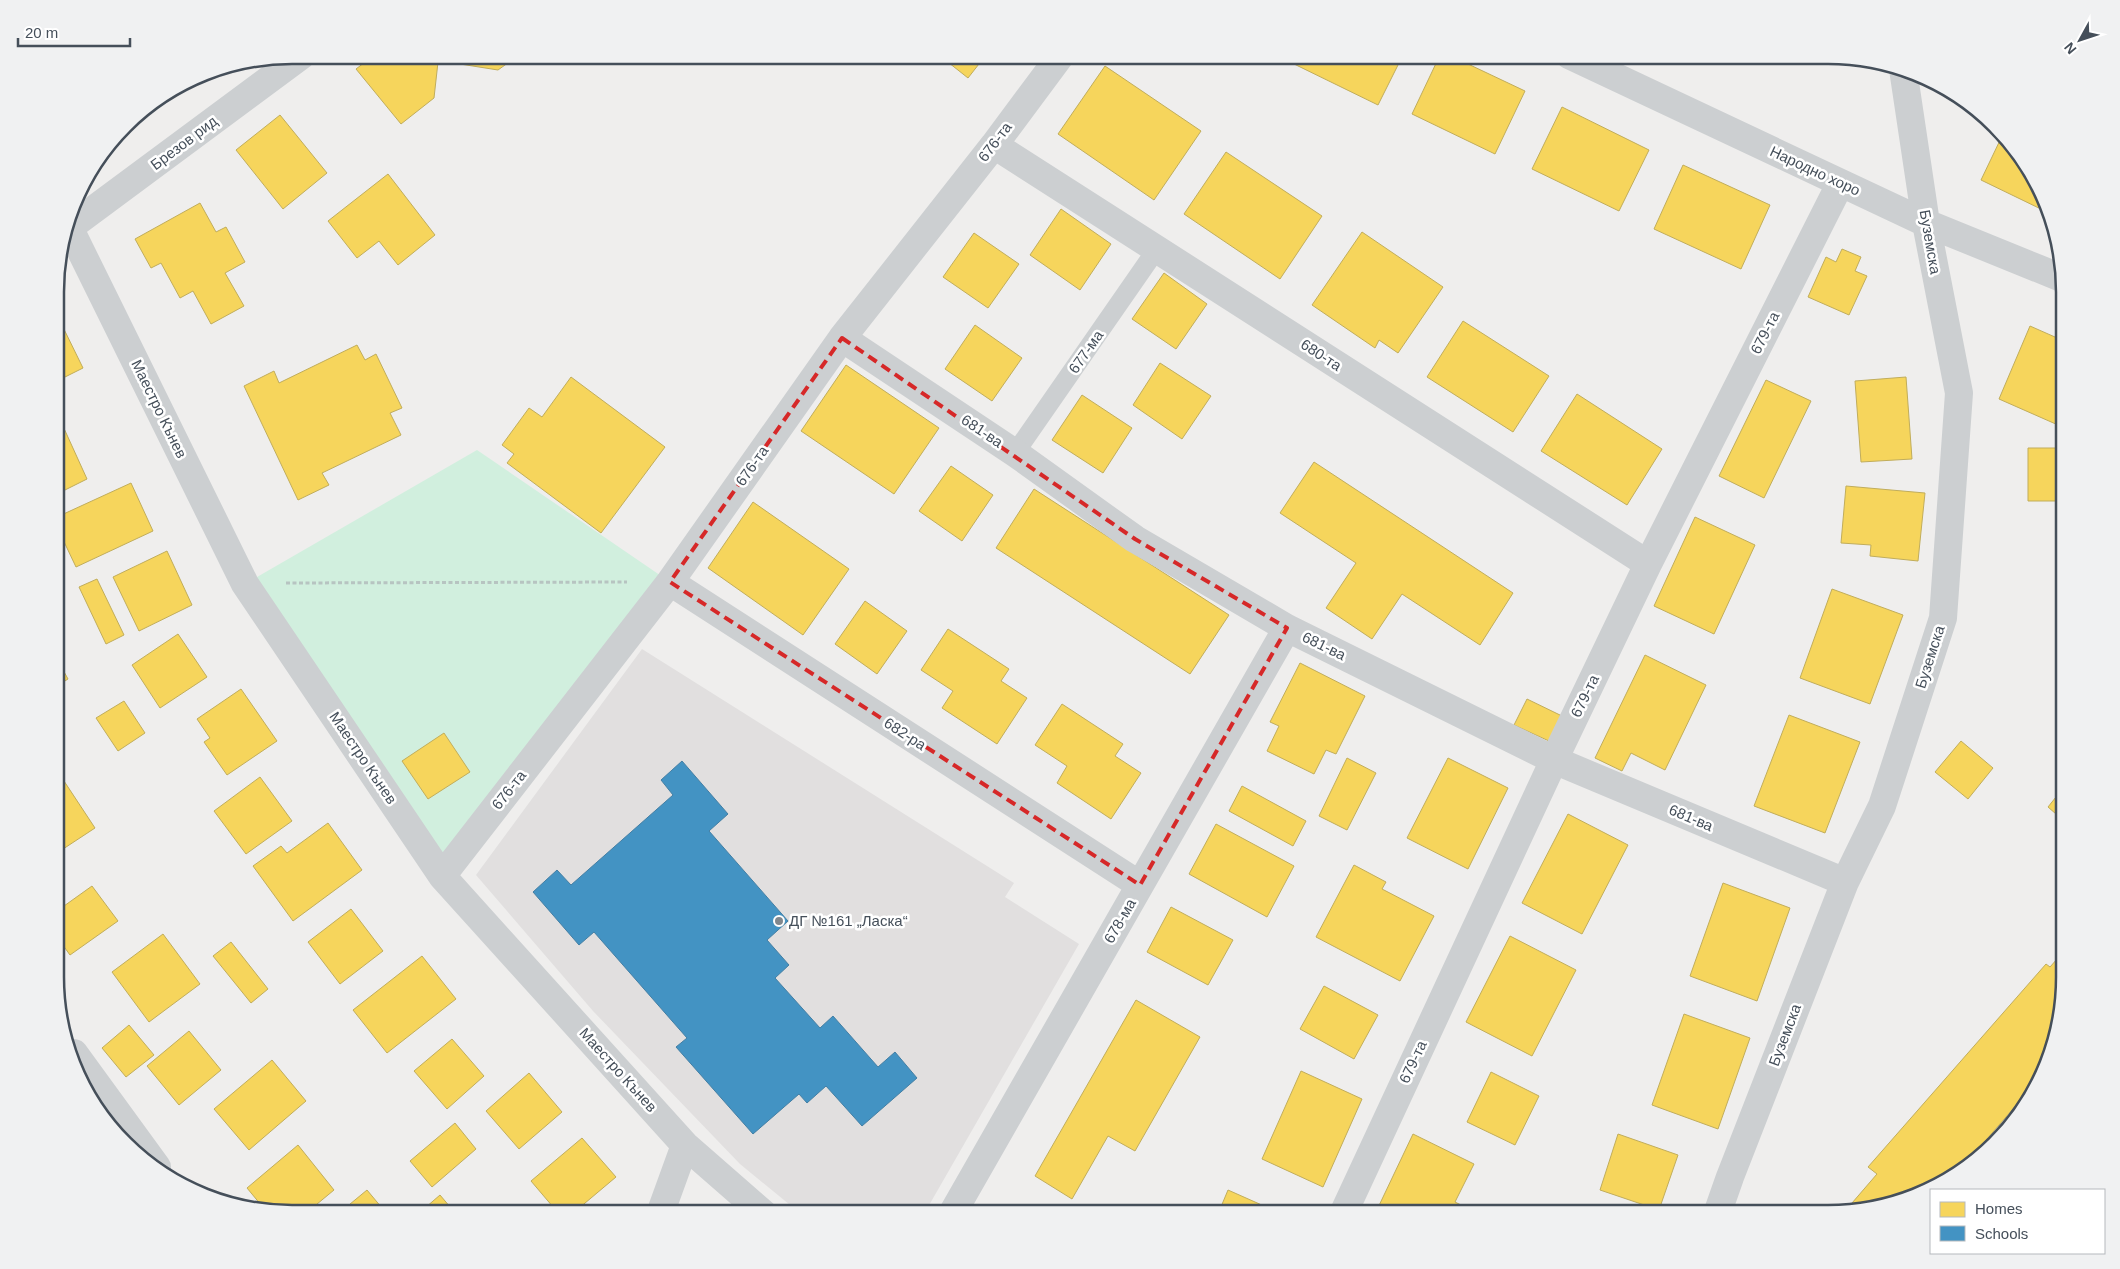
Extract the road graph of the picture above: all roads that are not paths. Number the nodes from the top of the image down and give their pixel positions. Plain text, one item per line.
1 (290, 64) edge
2 (1054, 64) edge
3 (1588, 64) edge
4 (1904, 77) edge
5 (994, 145) junction
6 (1840, 184) junction
7 (75, 223) edge
8 (1926, 223) junction
9 (71, 235) edge
10 (1156, 250) junction
11 (2056, 275) edge
12 (842, 338) junction
13 (1015, 453) junction
14 (1648, 564) junction
15 (670, 582) junction
16 (1287, 628) junction
17 (1554, 760) junction
18 (442, 876) junction
19 (1845, 882) junction
20 (1140, 885) junction
21 (80, 1061) edge
22 (685, 1145) junction
23 (147, 1153) edge
24 (663, 1205) edge
25 (754, 1205) edge
26 (957, 1205) edge
27 (1347, 1205) edge
28 (1720, 1205) edge

1 - 7 street, Брезов рид
2 - 5 street, 676-та
3 - 6 street, Народно хоро
4 - 8 street, Буземска
5 - 10 street, 680-та
5 - 12 street, 676-та
6 - 8 street, Народно хоро
6 - 14 street, 679-та
8 - 11 street, Народно хоро
8 - 19 street, Буземска
9 - 18 street, Маестро Кънев
10 - 13 lane, 677-ма
10 - 14 street, 680-та
12 - 13 street, 681-ва
12 - 15 street, 676-та
13 - 16 street, 681-ва
14 - 17 street, 679-та
15 - 18 street, 676-та
15 - 20 street, 682-ра
16 - 17 street, 681-ва
16 - 20 street, 678-ма
17 - 19 street, 681-ва
17 - 27 street, 679-та
18 - 22 street, Маестро Кънев
19 - 28 street, Буземска
20 - 26 street, 678-ма
21 - 23 street
22 - 24 street
22 - 25 street, Маестро Кънев

